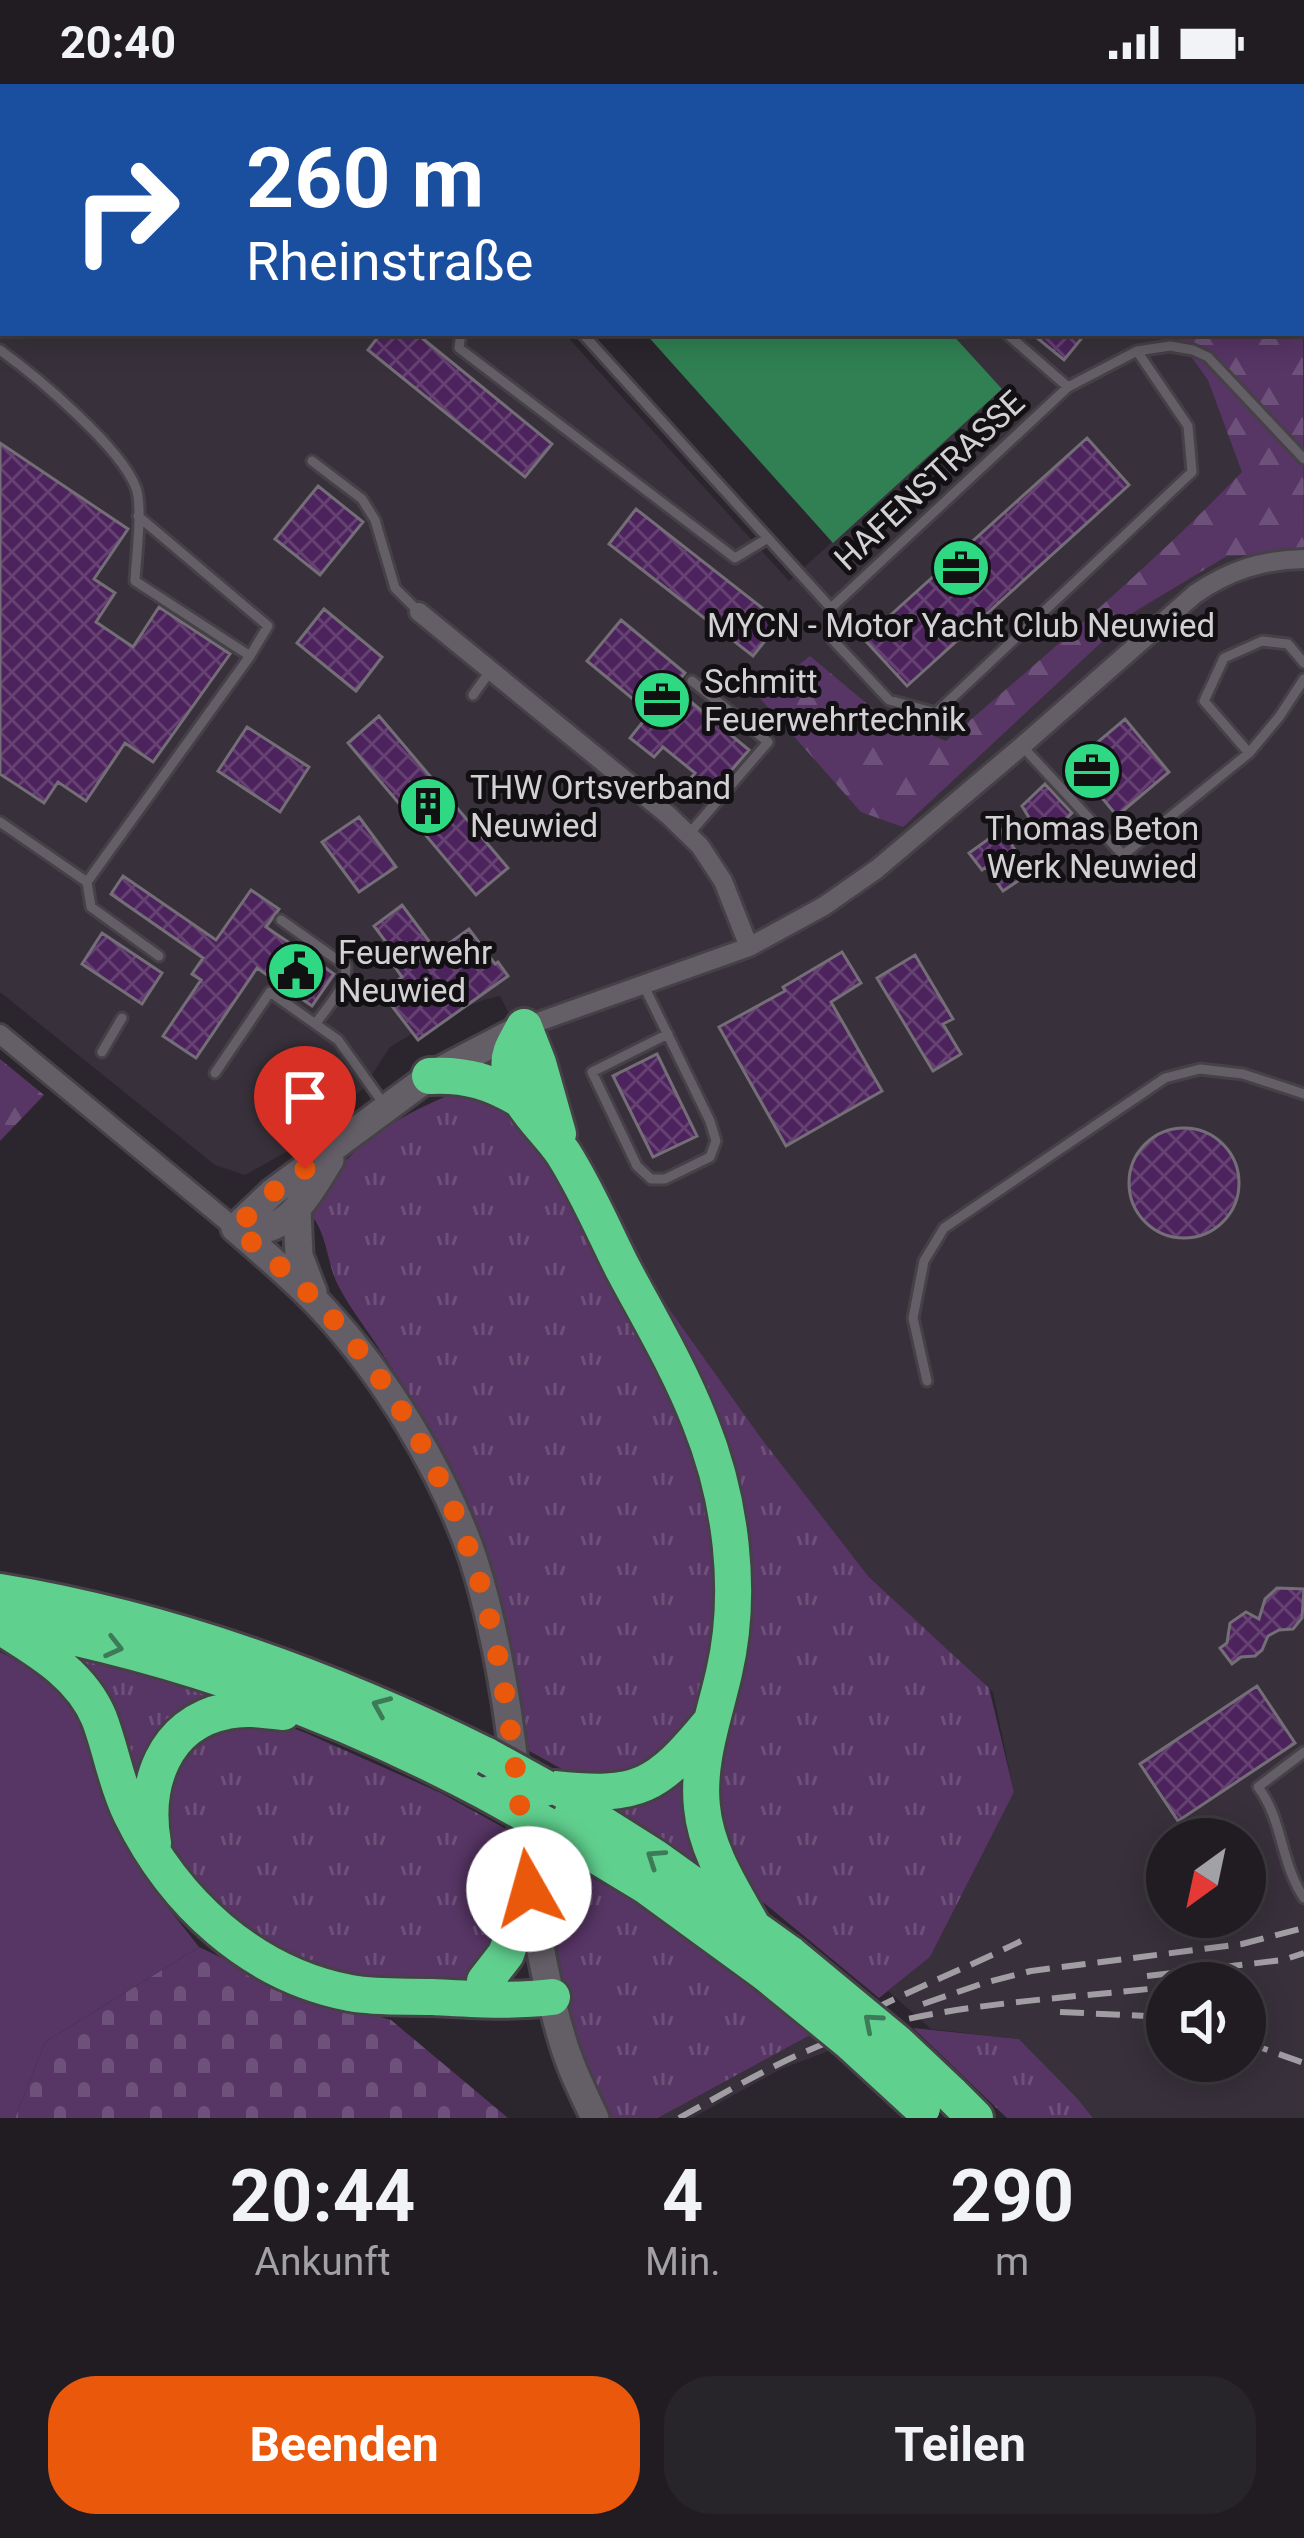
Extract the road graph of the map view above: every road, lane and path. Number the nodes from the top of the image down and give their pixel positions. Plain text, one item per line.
1 (460, 336) edge
2 (585, 336) edge
3 (1009, 336) edge
4 (0, 350) edge
5 (1137, 351) junction
6 (1068, 387) junction
7 (1304, 459) edge
8 (312, 461) dead end
9 (138, 516) junction
10 (768, 538) junction
11 (1304, 559) edge
12 (831, 608) junction
13 (419, 612) joint
14 (250, 656) junction
15 (1304, 663) edge
16 (491, 670) junction
17 (1304, 679) edge
18 (692, 681) dead end
19 (473, 695) dead end
20 (1022, 746) junction
21 (1250, 753) junction
22 (0, 822) edge
23 (689, 834) junction
24 (87, 881) junction
25 (281, 920) dead end
26 (749, 947) junction
27 (159, 956) dead end
28 (643, 984) junction
29 (122, 1018) dead end
30 (316, 1023) junction
31 (524, 1027) junction
32 (0, 1034) edge
33 (668, 1034) junction
34 (102, 1052) dead end
35 (215, 1073) dead end
36 (430, 1076) junction
37 (1304, 1094) edge
38 (523, 1101) junction
39 (386, 1108) junction
40 (338, 1146) junction
41 (564, 1154) junction
42 (296, 1209) junction
43 (235, 1228) junction
44 (322, 1308) junction
45 (927, 1381) dead end
46 (0, 1592) edge
47 (0, 1624) edge
48 (332, 1718) junction
49 (710, 1723) junction
50 (1304, 1752) edge
51 (545, 1788) junction
52 (155, 1852) junction
53 (529, 1889) junction
54 (1303, 1893) edge
55 (751, 1924) junction
56 (779, 1964) junction
57 (485, 1981) junction
58 (434, 1997) junction
59 (551, 1997) junction
60 (945, 2109) edge
61 (595, 2118) edge

1 - 10 lane
2 - 10 lane, HAFENSTRASSE
3 - 6 lane
4 - 9 lane
5 - 6 lane, HAFENSTRASSE
5 - 7 lane
5 - 12 lane
6 - 12 lane, HAFENSTRASSE
8 - 13 lane
9 - 14 lane
9 - 14 lane
10 - 12 lane, HAFENSTRASSE
11 - 20 street
13 - 16 street
14 - 24 lane
15 - 21 lane
16 - 19 lane
16 - 23 street
17 - 21 lane
18 - 23 lane
20 - 21 lane
20 - 26 street
22 - 24 lane
23 - 26 street
24 - 27 lane
25 - 30 lane
26 - 28 street
28 - 31 street
28 - 33 lane
29 - 34 lane
30 - 35 lane
30 - 39 lane
31 - 36 street
31 - 38 highway
31 - 41 highway
32 - 43 street
33 - 33 lane
36 - 38 highway
36 - 39 street
37 - 45 lane
38 - 41 highway
39 - 40 street
40 - 42 street
40 - 43 street
41 - 49 highway
42 - 43 street
42 - 44 street
43 - 44 street
44 - 53 street
51 -> 46 highway, bridge
47 -> 48 highway
47 - 52 highway
48 - 52 highway
48 - 56 highway, bridge
49 - 51 highway
49 - 55 highway
50 - 54 lane
55 -> 51 highway
52 - 58 highway
53 - 57 highway
53 - 59 street
55 - 56 highway
56 - 60 highway, bridge
57 - 58 highway
57 - 59 highway
58 - 59 highway
59 - 61 street

